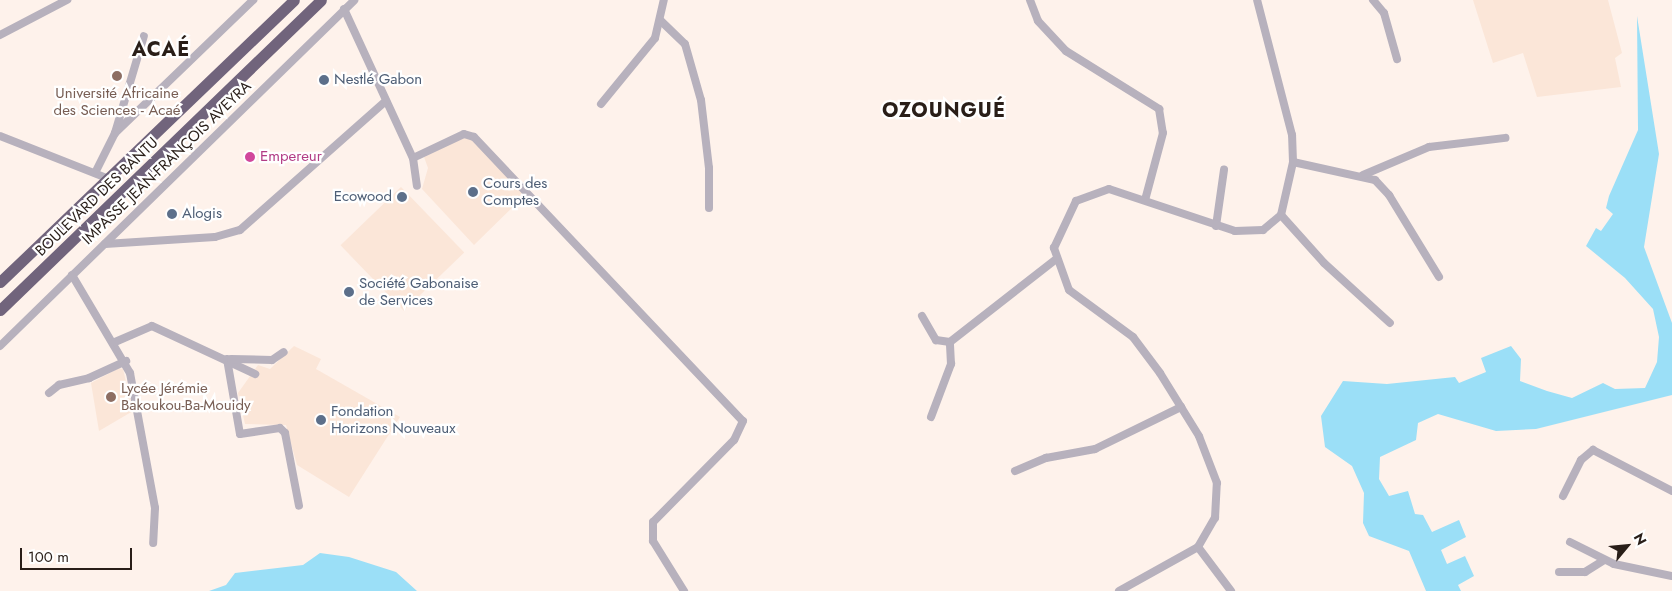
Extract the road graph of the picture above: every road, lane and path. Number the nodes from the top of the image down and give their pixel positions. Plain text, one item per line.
1 (67, 0) edge
2 (253, 0) edge
3 (294, 0) edge
4 (321, 0) edge
5 (354, 0) edge
6 (664, 0) edge
7 (1030, 0) edge
8 (1257, 0) edge
9 (1373, 0) edge
10 (344, 9) junction
11 (661, 21) junction
12 (0, 36) edge
13 (144, 36) dead end
14 (1397, 59) dead end
15 (386, 101) junction
16 (601, 104) dead end
17 (116, 133) junction
18 (2, 137) edge
19 (1505, 138) dead end
20 (0, 146) edge
21 (413, 158) junction
22 (1293, 162) junction
23 (1224, 170) dead end
24 (95, 173) junction
25 (1364, 175) junction
26 (109, 179) junction
27 (417, 186) dead end
28 (1145, 200) junction
29 (708, 208) dead end
30 (1281, 215) junction
31 (1216, 226) junction
32 (105, 244) junction
33 (1055, 260) junction
34 (72, 276) junction
35 (1439, 277) dead end
36 (0, 282) edge
37 (0, 310) edge
38 (922, 316) dead end
39 (1390, 323) dead end
40 (115, 342) junction
41 (950, 342) junction
42 (0, 346) edge
43 (284, 352) dead end
44 (226, 359) junction
45 (126, 361) junction
46 (255, 374) dead end
47 (49, 394) dead end
48 (1181, 407) junction
49 (931, 416) dead end
50 (1015, 471) dead end
51 (1672, 490) edge
52 (1563, 496) dead end
53 (299, 506) dead end
54 (153, 542) dead end
55 (1570, 542) dead end
56 (1198, 547) junction
57 (1604, 560) junction
58 (1559, 572) dead end
59 (1672, 576) edge
60 (684, 591) edge
61 (1119, 591) edge
62 (1231, 591) edge

1 - 12 street
2 - 17 street
3 - 26 highway, BOULEVARD DES BANTU
4 - 37 highway, BOULEVARD DES BANTU
5 - 10 street, IMPASSE JEAN-FRANÇOIS AVEYRA
6 - 11 street
7 - 28 street
8 - 22 street
9 - 14 street
10 - 15 street
10 - 32 street, IMPASSE JEAN-FRANÇOIS AVEYRA
11 - 16 street
11 - 29 street
13 - 17 street
15 - 21 street
15 - 32 street
17 - 24 street
18 - 20 street
18 - 24 street
19 - 25 street
21 - 27 street
21 - 60 street
22 - 25 street
22 - 30 street
23 - 31 street
24 - 26 street
25 - 35 street
26 - 36 highway, BOULEVARD DES BANTU
28 - 31 street
28 - 33 street
30 - 31 street
30 - 39 street
32 - 34 street, IMPASSE JEAN-FRANÇOIS AVEYRA
33 - 41 street
33 - 48 street
34 - 40 street
34 - 42 street, IMPASSE JEAN-FRANÇOIS AVEYRA
38 - 41 street
40 - 44 street
40 - 45 street
41 - 49 street
43 - 44 street
44 - 46 street
44 - 53 street
45 - 47 street
45 - 54 street
48 - 50 street
48 - 56 street
51 - 52 street
55 - 57 street
56 - 61 street
56 - 62 street
57 - 58 street
57 - 59 street

